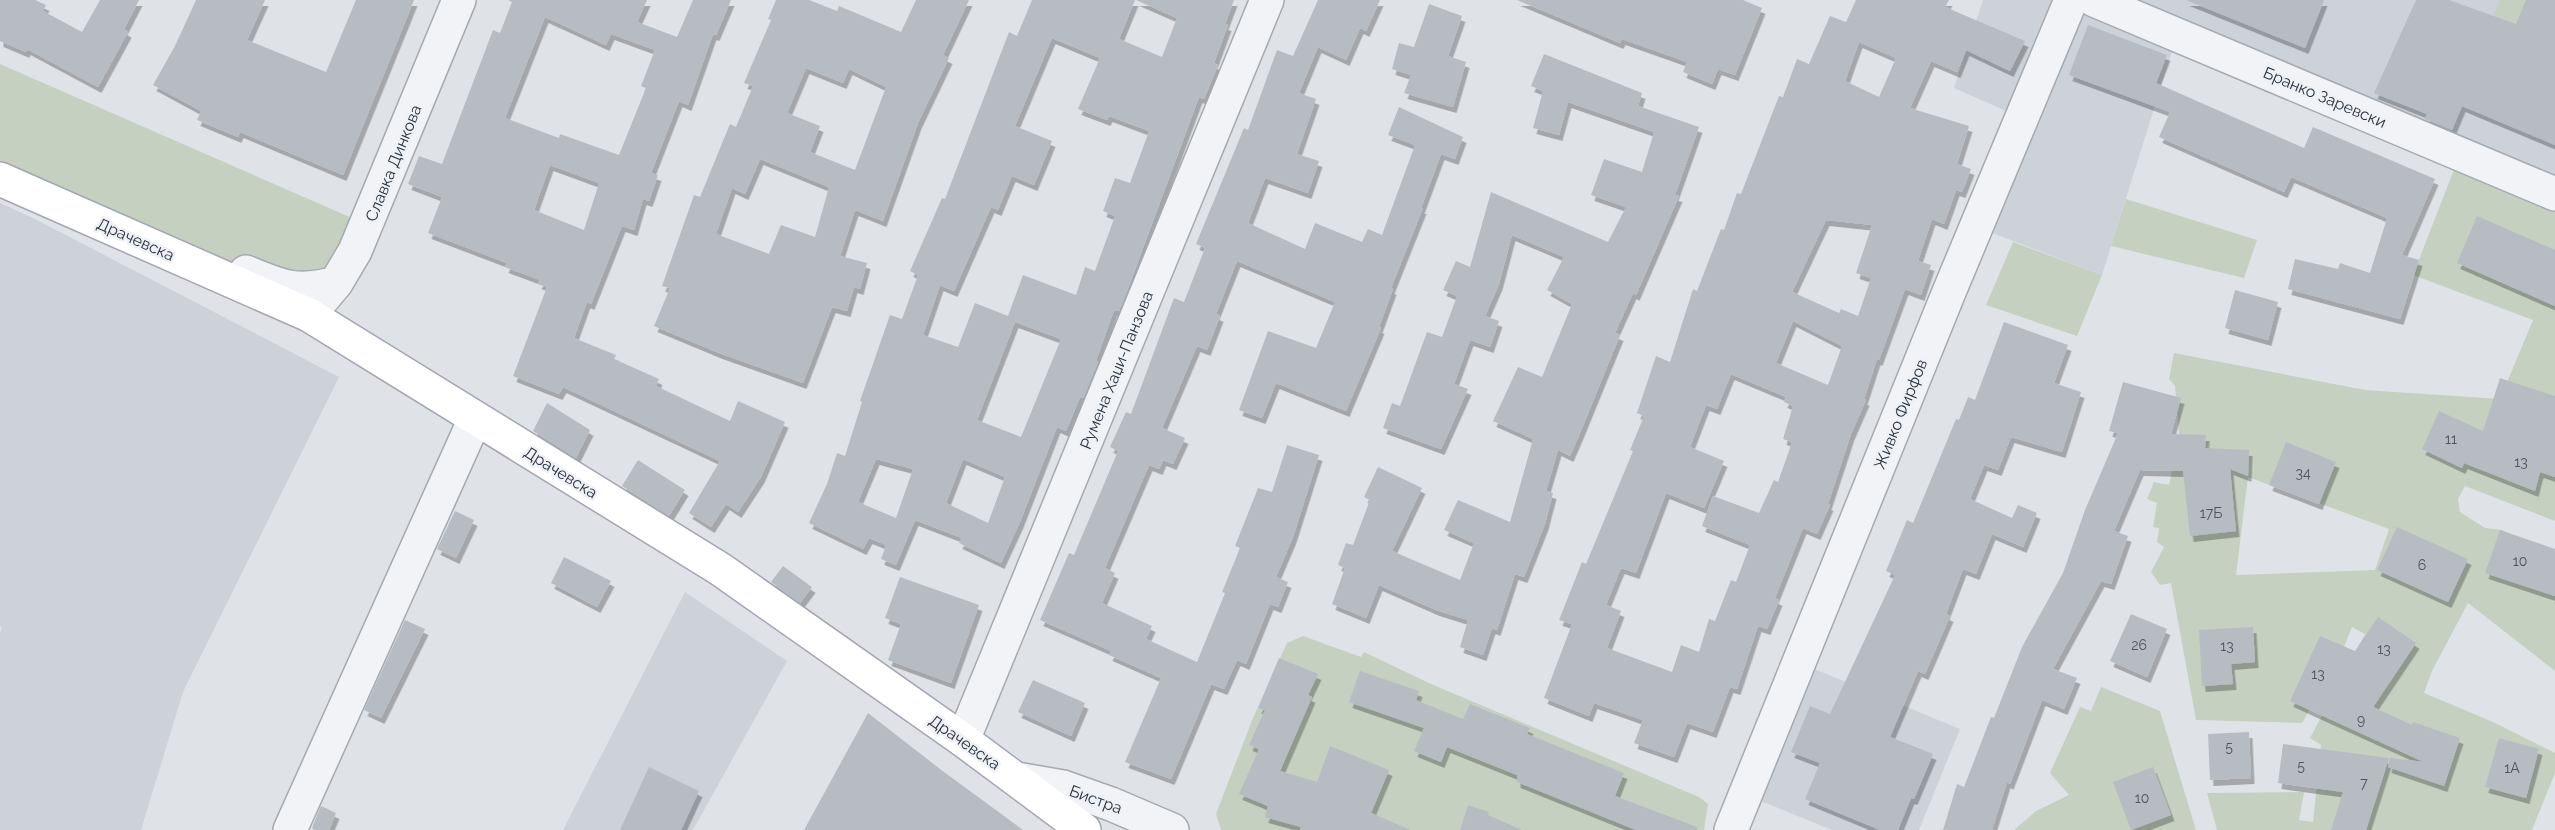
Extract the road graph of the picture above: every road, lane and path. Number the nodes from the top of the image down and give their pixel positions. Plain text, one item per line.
1 (459, 0) edge
2 (1267, 0) edge
3 (2071, 0) edge
4 (2094, 0) edge
5 (0, 179) edge
6 (2555, 194) edge
7 (140, 241) junction
8 (336, 283) junction
9 (309, 315) junction
10 (475, 419) junction
11 (963, 740) junction
12 (1017, 779) junction
13 (290, 830) edge
14 (1084, 830) edge
15 (1172, 830) edge
16 (1731, 830) edge

1 - 8 street, Славка Динкова
2 - 11 street, Румена Хаџи-Панзова
3 - 16 street, Живко Фирфов
4 - 6 street, Бранко Заревски
5 - 7 main road, Драчевска
7 - 8 street
7 - 9 main road, Драчевска
8 - 9 street, Славка Динкова
9 - 10 main road, Драчевска
10 - 11 main road, Драчевска
10 - 13 street
11 - 12 main road, Драчевска
12 - 14 main road, Драчевска
12 - 15 street, Бистра

